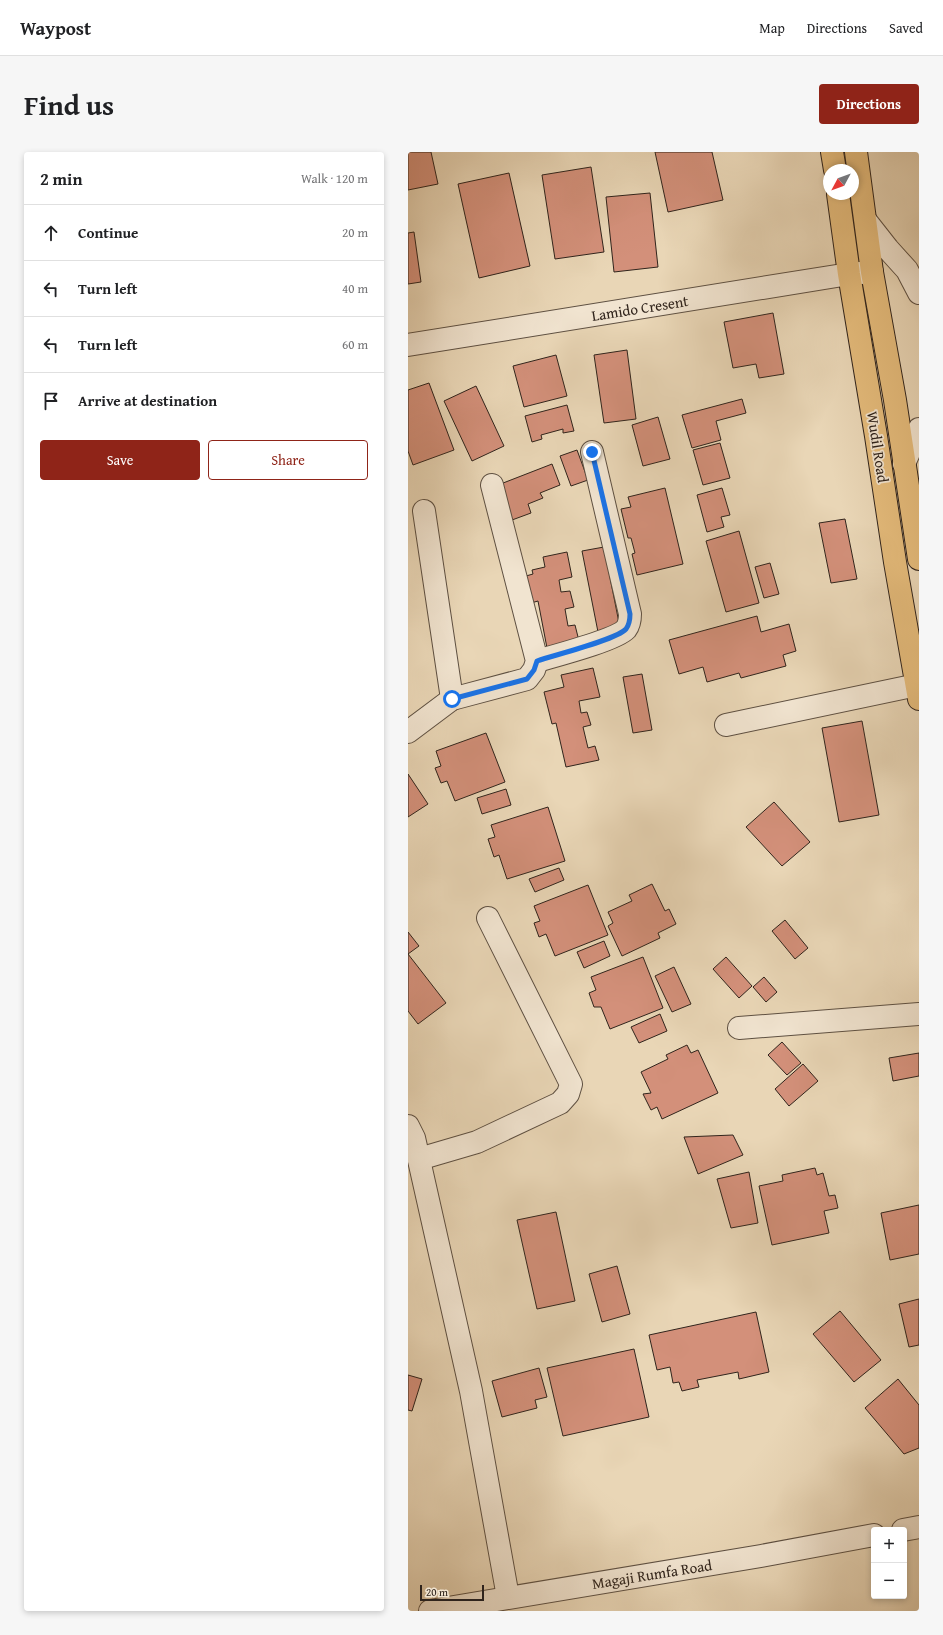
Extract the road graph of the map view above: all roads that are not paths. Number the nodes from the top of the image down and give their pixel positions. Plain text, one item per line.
1 (832, 152) edge
2 (856, 152) edge
3 (834, 164) edge
4 (839, 200) edge
5 (866, 221) junction
6 (872, 272) junction
7 (849, 274) junction
8 (919, 293) edge
9 (408, 345) edge
10 (919, 429) edge
11 (592, 452) dead end
12 (904, 464) junction
13 (492, 485) dead end
14 (424, 511) dead end
15 (919, 558) edge
16 (895, 562) junction
17 (537, 661) junction
18 (918, 692) edge
19 (452, 699) junction
20 (726, 725) dead end
21 (408, 732) edge
22 (488, 918) dead end
23 (919, 1014) edge
24 (739, 1028) dead end
25 (408, 1126) edge
26 (419, 1159) junction
27 (919, 1527) edge
28 (907, 1529) edge
29 (871, 1536) edge
30 (508, 1597) junction
31 (430, 1611) edge

1 - 3 main road
2 - 5 main road, Wudil Road
4 - 7 main road, Wudil Road
5 - 6 main road, Wudil Road
5 - 8 street
6 - 7 street, Lamido Cresent
6 - 12 main road, Wudil Road
7 - 9 street, Lamido Cresent
7 - 16 main road, Wudil Road
10 - 12 street
11 - 17 street
12 - 15 main road, Wudil Road
13 - 17 street
14 - 19 street
15 - 16 street
16 - 18 main road, Wudil Road
17 - 19 street
18 - 20 street
19 - 21 street
22 - 26 street
23 - 24 street
25 - 26 street
26 - 30 street
27 - 28 street
29 - 30 street, Magaji Rumfa Road
30 - 31 street, Magaji Rumfa Road

